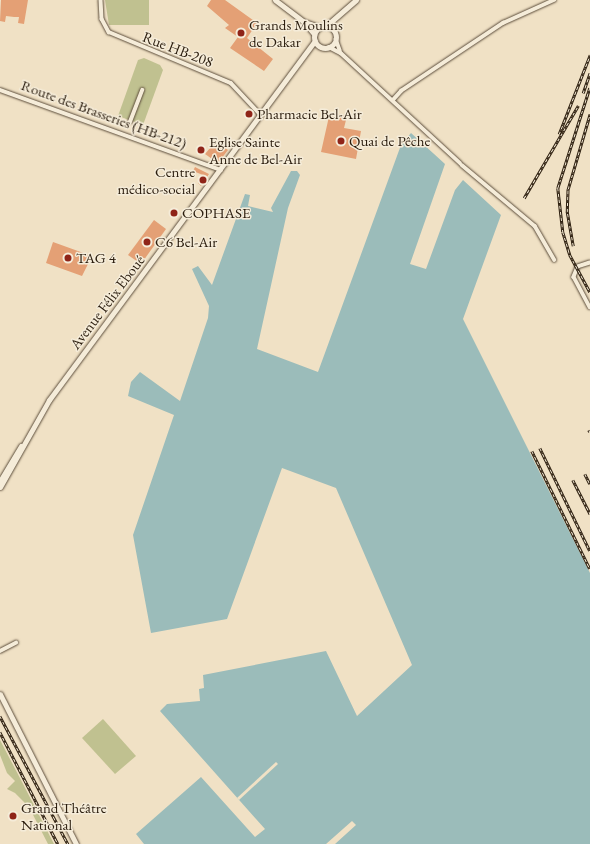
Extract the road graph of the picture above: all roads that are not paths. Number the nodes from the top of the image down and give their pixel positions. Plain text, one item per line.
1 (101, 0) edge
2 (275, 0) edge
3 (356, 0) edge
4 (554, 0) edge
5 (339, 15) junction
6 (304, 22) junction
7 (326, 26) junction
8 (319, 27) junction
9 (334, 29) junction
10 (314, 34) junction
11 (336, 39) junction
12 (315, 41) junction
13 (320, 46) junction
14 (329, 47) junction
15 (308, 53) junction
16 (341, 53) junction
17 (0, 90) edge
18 (142, 90) dead end
19 (393, 100) junction
20 (261, 115) junction
21 (130, 122) dead end
22 (222, 170) junction
23 (555, 260) dead end
24 (590, 263) edge
25 (590, 307) edge
26 (30, 433) junction
27 (9, 474) junction
28 (0, 481) edge
29 (0, 487) edge
30 (0, 492) edge
31 (16, 643) dead end
32 (0, 651) edge
33 (0, 694) edge
34 (76, 844) edge

1 - 20 street, Rue HB-208
2 - 6 street
3 - 5 street
4 - 19 street
5 - 7 street
5 - 9 street
6 - 8 street
6 - 10 street
7 - 8 street
7 - 9 street
8 - 10 street
9 - 11 street
10 - 12 street
11 - 14 street
11 - 16 street
12 - 13 street
12 - 15 street, Avenue Félix Eboué
13 - 14 street
13 - 15 street
14 - 16 street
15 - 20 street, Avenue Félix Eboué
16 - 19 street
17 - 22 street, Route des Brasseries (HB-212)
18 - 21 street
19 - 23 street
20 - 22 street, Avenue Félix Eboué
22 - 26 street, Avenue Félix Eboué
24 - 25 street
26 - 27 street, Avenue Félix Eboué
26 - 28 street, Avenue Félix Eboué
27 - 29 street, Avenue Félix Eboué
27 - 30 street
31 - 32 street
33 - 34 street

